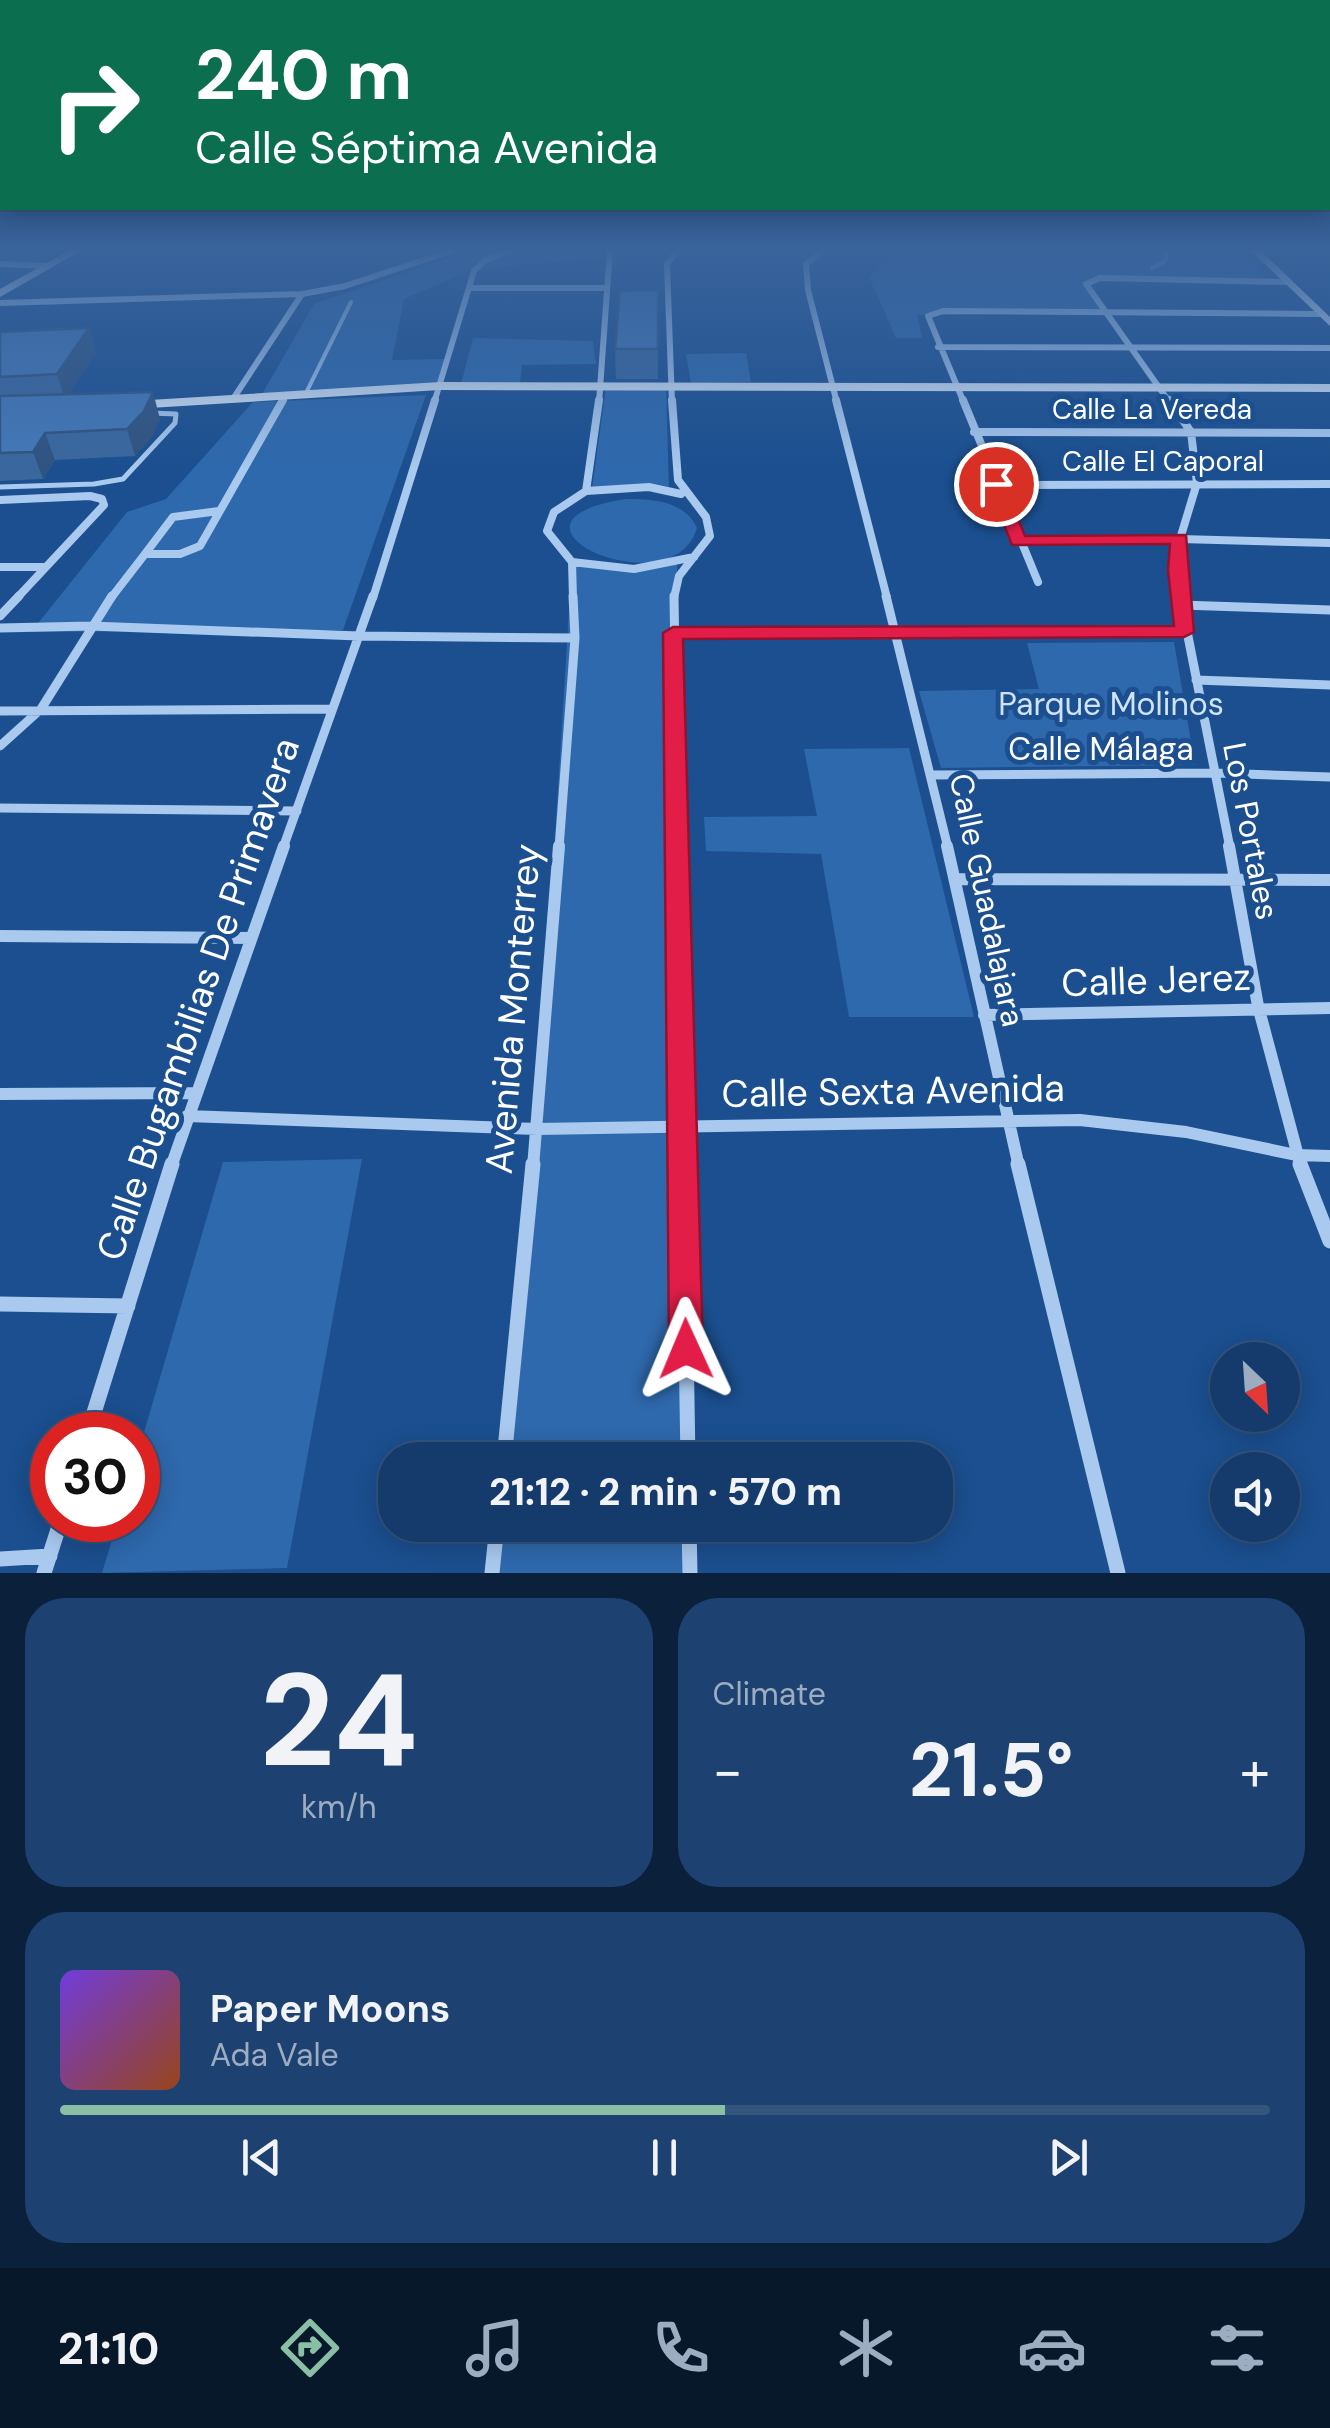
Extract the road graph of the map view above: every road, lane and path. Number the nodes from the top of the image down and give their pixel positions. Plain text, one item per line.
1 (283, 322) edge
2 (341, 322) edge
3 (459, 322) edge
4 (605, 322) edge
5 (668, 322) edge
6 (817, 322) edge
7 (928, 322) edge
8 (1113, 322) edge
9 (1131, 346) junction
10 (938, 347) junction
11 (1330, 348) edge
12 (1157, 385) junction
13 (440, 386) junction
14 (602, 386) junction
15 (670, 386) junction
16 (956, 387) junction
17 (832, 388) junction
18 (1330, 388) edge
19 (305, 394) junction
20 (284, 396) junction
21 (233, 399) junction
22 (116, 406) edge
23 (132, 414) edge
24 (974, 432) junction
25 (1191, 432) junction
26 (1330, 432) edge
27 (1197, 483) junction
28 (996, 484) junction
29 (1330, 484) edge
30 (0, 487) edge
31 (586, 491) junction
32 (681, 494) junction
33 (0, 500) edge
34 (219, 511) junction
35 (1180, 539) junction
36 (1018, 541) junction
37 (1330, 543) edge
38 (145, 554) junction
39 (694, 556) junction
40 (572, 562) junction
41 (0, 567) edge
42 (43, 567) junction
43 (1038, 582) dead end
44 (1180, 605) junction
45 (1330, 610) edge
46 (0, 616) edge
47 (91, 626) junction
48 (0, 628) edge
49 (1184, 632) junction
50 (673, 633) junction
51 (895, 634) junction
52 (359, 636) junction
53 (575, 638) junction
54 (1196, 680) junction
55 (1330, 685) edge
56 (42, 709) junction
57 (331, 709) junction
58 (0, 710) edge
59 (0, 746) edge
60 (1216, 773) junction
61 (932, 775) junction
62 (1330, 776) edge
63 (0, 808) edge
64 (297, 810) junction
65 (956, 878) junction
66 (1235, 878) junction
67 (1330, 880) edge
68 (0, 936) edge
69 (251, 938) junction
70 (1258, 1006) junction
71 (1330, 1008) edge
72 (984, 1014) junction
73 (196, 1093) junction
74 (0, 1094) edge
75 (187, 1116) junction
76 (1007, 1120) junction
77 (682, 1128) junction
78 (537, 1129) junction
79 (1296, 1155) junction
80 (1330, 1156) edge
81 (1330, 1241) edge
82 (0, 1304) edge
83 (128, 1306) junction
84 (94, 1412) edge
85 (506, 1442) edge
86 (688, 1442) edge
87 (495, 1542) edge
88 (689, 1542) edge
89 (0, 1559) edge
90 (47, 1564) edge
91 (492, 1573) edge
92 (690, 1573) edge
93 (1118, 1573) edge

1 - 21 street
2 - 19 lane
3 - 13 street, Calle Bugambilias De Primavera
4 - 14 street
5 - 15 street
6 - 17 street, Calle Guadalajara
7 - 10 street
8 - 9 street, Los Portales
9 - 10 street
9 - 11 street
9 - 12 street, Los Portales
10 - 16 street
12 - 16 street
12 - 18 street
12 - 25 street, Los Portales
13 - 14 street
13 - 19 street
13 - 52 street, Calle Bugambilias De Primavera
14 - 15 street
14 - 31 street
15 - 17 street
15 - 32 street
16 - 17 street
16 - 24 street
17 - 51 street, Calle Guadalajara
19 - 20 street
20 - 21 street
20 - 34 street
21 - 22 street
23 - 30 lane
24 - 25 street, Calle La Vereda
24 - 28 street
25 - 26 street, Calle La Vereda
25 - 27 street, Los Portales
27 - 28 street, Calle El Caporal
27 - 29 street, Calle El Caporal
27 - 35 street, Los Portales
28 - 36 street
31 - 32 street
31 - 40 street, Avenida Monterrey
32 - 39 street
33 - 42 street
34 - 38 street
34 - 38 street
35 - 36 street
35 - 37 street
35 - 44 street, Los Portales
36 - 43 street
38 - 47 street
39 - 40 street
39 - 50 street
40 - 53 street, Avenida Monterrey
41 - 42 street
42 - 46 street
44 - 45 street
44 - 49 street, Los Portales
47 - 48 street
47 - 52 street
47 - 56 street
49 - 51 street
49 - 54 street, Los Portales
50 - 51 street
50 - 77 street
51 - 61 street, Calle Guadalajara
52 - 53 street
52 - 57 street, Calle Bugambilias De Primavera
53 - 78 street, Avenida Monterrey
54 - 55 street
54 - 60 street, Los Portales
56 - 57 street
56 - 58 street
56 - 59 street
57 - 64 street, Calle Bugambilias De Primavera
60 - 61 street, Calle Málaga
60 - 62 street, Calle Málaga
60 - 66 street, Los Portales
61 - 65 street, Calle Guadalajara
63 - 64 street
64 - 69 street, Calle Bugambilias De Primavera
65 - 66 street
65 - 72 street, Calle Guadalajara
66 - 67 street
66 - 70 street, Los Portales
68 - 69 street
69 - 73 street, Calle Bugambilias De Primavera
70 - 71 street, Calle Jerez
70 - 72 street, Calle Jerez
70 - 79 street, Los Portales
72 - 76 street, Calle Guadalajara
73 - 74 street
73 - 75 street, Calle Bugambilias De Primavera
75 - 78 street, Calle Sexta Avenida
75 - 83 street, Calle Bugambilias De Primavera
76 - 77 street, Calle Sexta Avenida
76 - 79 street, Calle Sexta Avenida
76 - 93 street, Calle Guadalajara
77 - 78 street, Calle Sexta Avenida
77 - 86 street
78 - 85 street, Avenida Monterrey
79 - 80 street, Calle Sexta Avenida
79 - 81 street, Los Portales
82 - 83 street
83 - 84 street, Calle Bugambilias De Primavera
87 - 91 street
88 - 92 street
89 - 90 street

